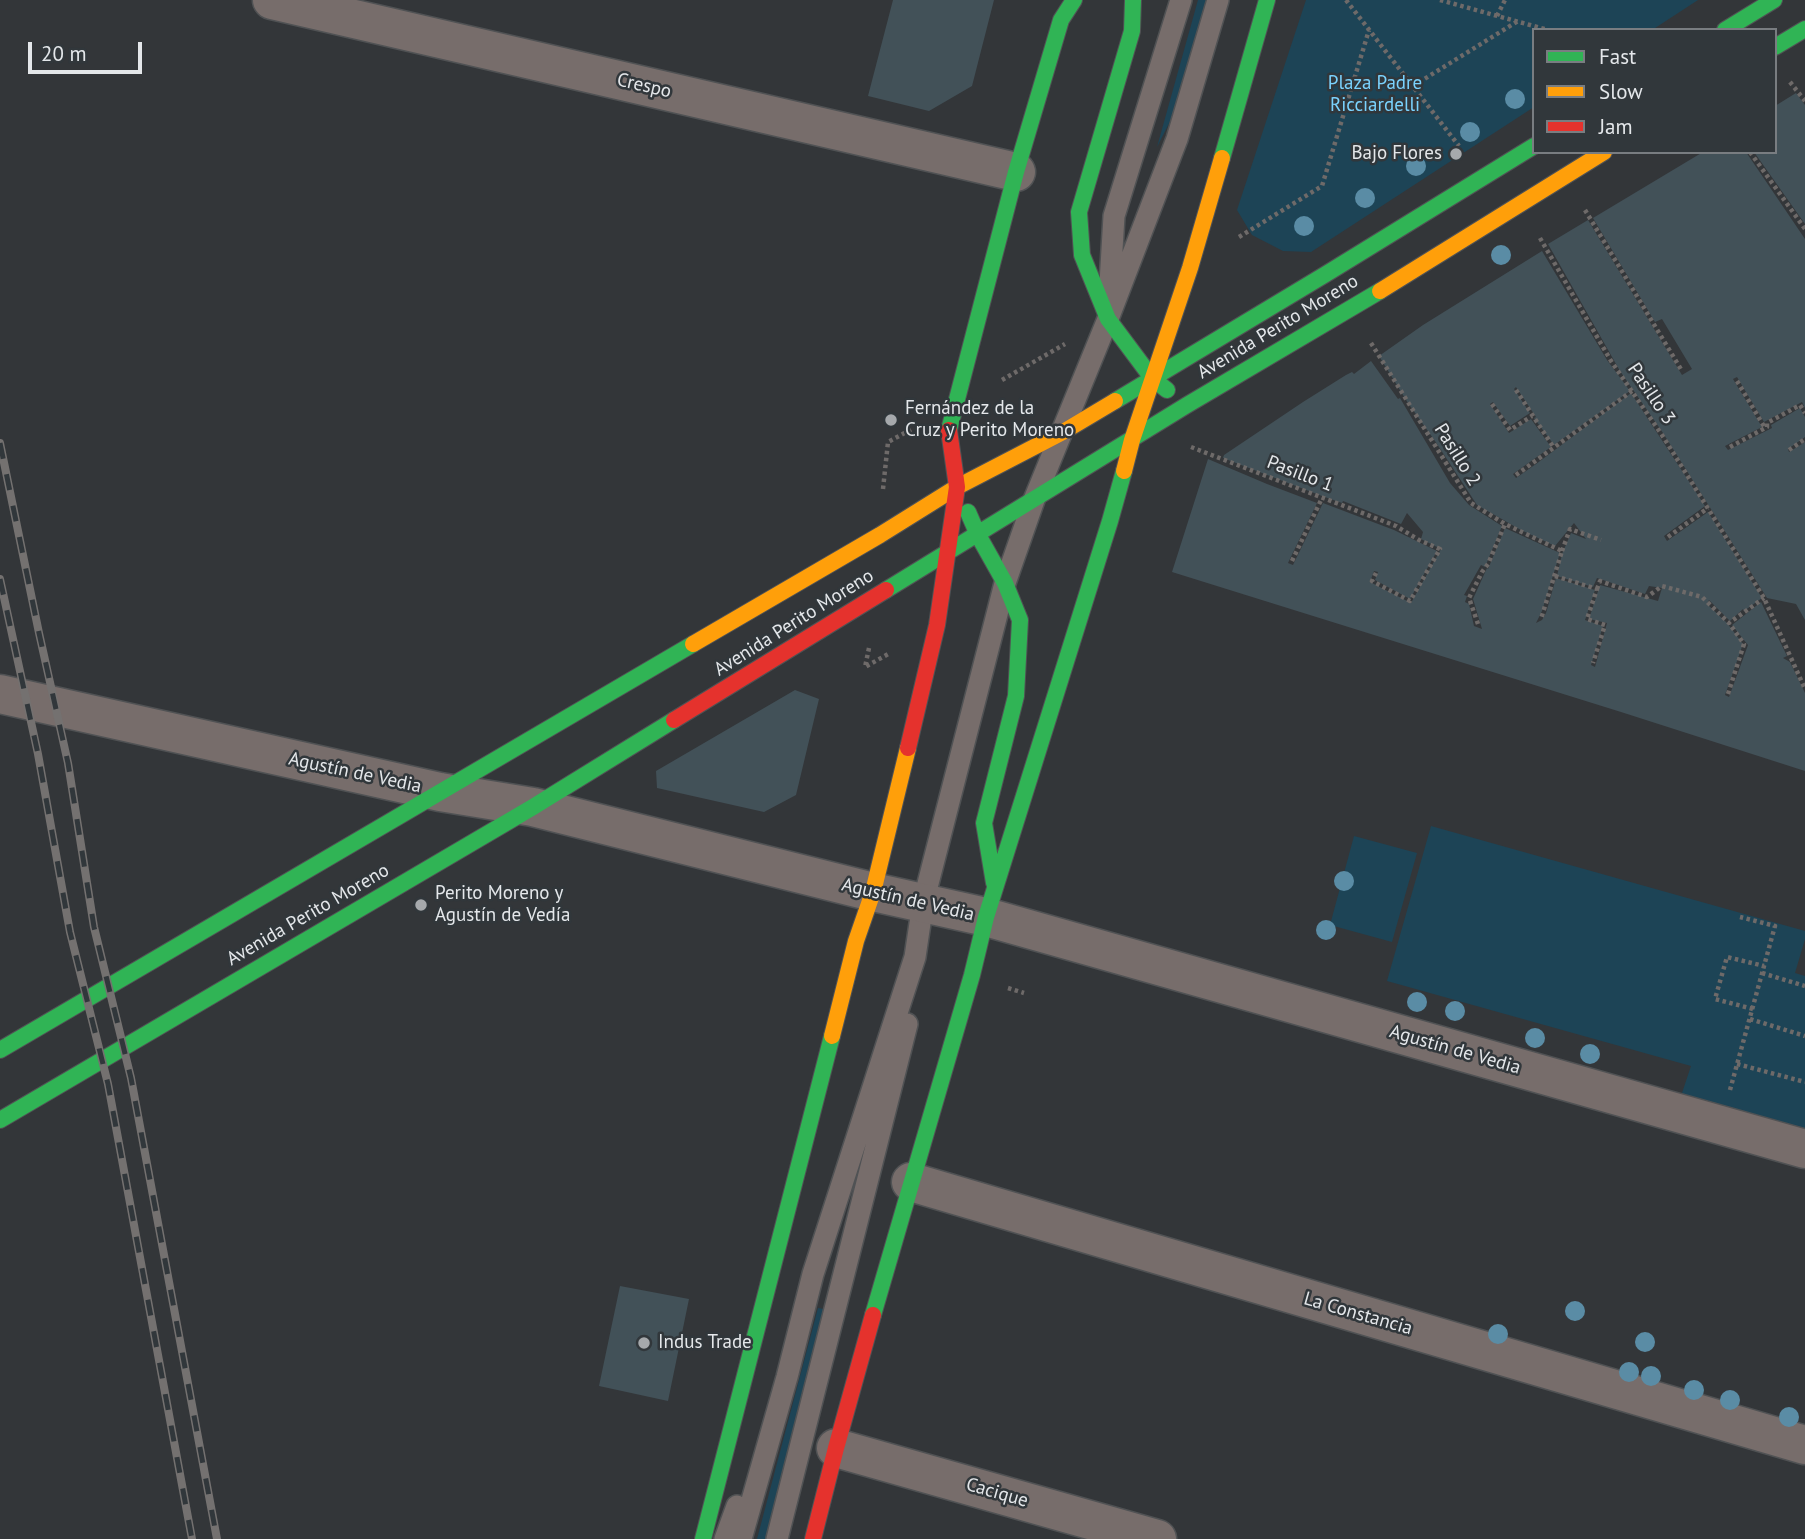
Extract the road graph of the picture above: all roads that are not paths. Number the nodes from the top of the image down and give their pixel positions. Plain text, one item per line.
1 (272, 0) edge
2 (1074, 0) edge
3 (1133, 0) edge
4 (1181, 0) edge
5 (1218, 0) edge
6 (1267, 0) edge
7 (1774, 0) edge
8 (1729, 28) edge
9 (1805, 29) edge
10 (1777, 46) edge
11 (1532, 147) edge
12 (1601, 154) edge
13 (1016, 172) junction
14 (1108, 319) junction
15 (1152, 378) junction
16 (1187, 405) junction
17 (1063, 432) junction
18 (1132, 440) junction
19 (957, 487) junction
20 (1034, 500) junction
21 (978, 535) junction
22 (948, 552) junction
23 (1005, 583) junction
24 (0, 694) edge
25 (440, 792) junction
26 (533, 807) junction
27 (873, 892) junction
28 (923, 904) junction
29 (990, 905) junction
30 (915, 957) junction
31 (0, 1050) edge
32 (0, 1120) edge
33 (1805, 1149) edge
34 (911, 1182) junction
35 (787, 1377) junction
36 (1805, 1445) edge
37 (836, 1447) junction
38 (703, 1539) edge
39 (724, 1539) edge
40 (741, 1539) edge
41 (777, 1539) edge
42 (813, 1539) edge
43 (1157, 1539) edge

1 - 13 street, Crespo
2 - 13 main road
3 - 14 main road
4 - 14 lane
5 - 14 lane
6 - 15 main road
7 - 8 main road
9 - 10 main road
11 - 15 main road, Avenida Perito Moreno
12 - 16 main road, Avenida Perito Moreno
13 - 19 main road
14 - 15 main road
14 - 17 lane
15 - 16 main road
15 - 17 main road, Avenida Perito Moreno
15 - 18 main road
16 - 18 main road, Avenida Perito Moreno
17 - 19 main road, Avenida Perito Moreno
17 - 20 lane
18 - 20 main road, Avenida Perito Moreno
18 - 29 main road
19 - 21 main road
19 - 22 main road
19 - 25 main road, Avenida Perito Moreno
20 - 21 main road, Avenida Perito Moreno
20 - 23 lane
21 - 22 main road, Avenida Perito Moreno
21 - 23 main road
22 - 26 main road, Avenida Perito Moreno
22 - 27 main road
23 - 28 lane
23 - 29 main road
24 - 25 street, Agustín de Vedia
25 - 26 street, Agustín de Vedia
25 - 31 main road, Avenida Perito Moreno
26 - 27 street, Agustín de Vedia
26 - 32 main road, Avenida Perito Moreno
27 - 28 street, Agustín de Vedia
27 - 38 main road
28 - 29 street, Agustín de Vedia
28 - 30 lane
29 - 33 street, Agustín de Vedia
29 - 34 main road
30 - 35 lane
30 - 41 lane
34 - 36 street, La Constancia
34 - 37 main road
35 - 39 lane
35 - 40 lane
37 - 42 main road
37 - 43 street, Cacique

